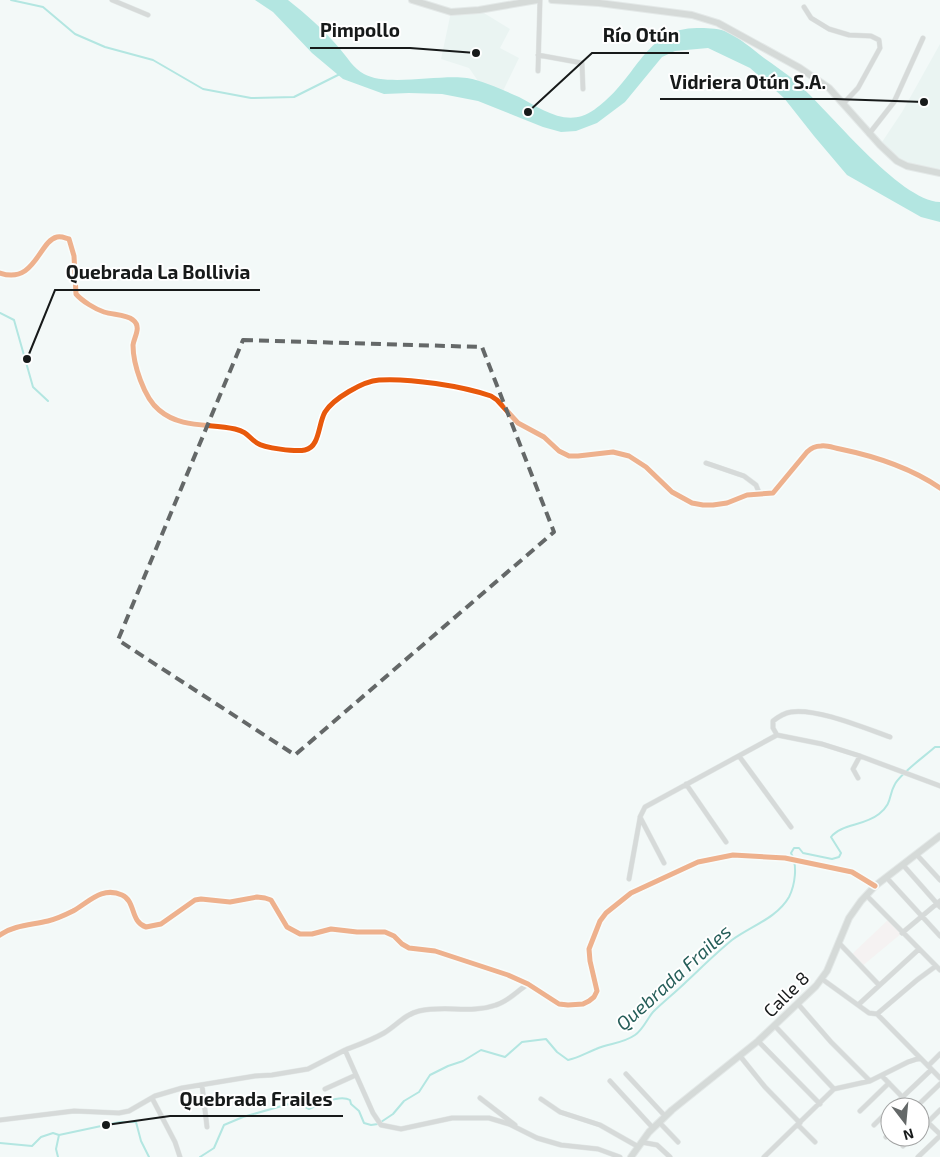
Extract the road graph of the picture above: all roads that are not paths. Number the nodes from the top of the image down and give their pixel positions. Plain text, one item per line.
1 (112, 0) edge
2 (412, 0) edge
3 (538, 0) edge
4 (552, 0) edge
5 (804, 7) dead end
6 (148, 15) dead end
7 (923, 38) dead end
8 (538, 55) junction
9 (538, 71) dead end
10 (583, 89) dead end
11 (843, 104) junction
12 (870, 134) junction
13 (940, 173) edge
14 (0, 273) edge
15 (706, 462) dead end
16 (940, 488) edge
17 (760, 495) junction
18 (777, 735) junction
19 (890, 737) dead end
20 (739, 756) junction
21 (860, 756) junction
22 (848, 763) dead end
23 (852, 769) junction
24 (858, 778) dead end
25 (686, 784) junction
26 (940, 786) edge
27 (640, 816) junction
28 (791, 827) dead end
29 (940, 836) edge
30 (726, 842) dead end
31 (917, 855) junction
32 (664, 863) dead end
33 (902, 866) junction
34 (886, 877) junction
35 (629, 879) dead end
36 (940, 880) edge
37 (875, 886) junction
38 (866, 895) junction
39 (939, 904) edge
40 (921, 916) junction
41 (902, 933) junction
42 (0, 935) edge
43 (940, 936) edge
44 (839, 943) junction
45 (918, 950) junction
46 (938, 968) edge
47 (822, 980) junction
48 (528, 984) junction
49 (879, 985) junction
50 (798, 1004) junction
51 (858, 1004) junction
52 (877, 1014) junction
53 (775, 1026) junction
54 (758, 1041) junction
55 (345, 1050) junction
56 (940, 1054) edge
57 (740, 1056) junction
58 (920, 1058) junction
59 (930, 1068) junction
60 (626, 1074) dead end
61 (356, 1075) junction
62 (882, 1076) junction
63 (940, 1078) edge
64 (610, 1081) dead end
65 (870, 1081) junction
66 (889, 1083) junction
67 (940, 1084) edge
68 (202, 1085) junction
69 (324, 1089) dead end
70 (834, 1089) junction
71 (903, 1097) joint
72 (926, 1097) edge
73 (152, 1098) junction
74 (480, 1098) dead end
75 (541, 1099) dead end
76 (820, 1104) junction
77 (940, 1110) edge
78 (860, 1111) dead end
79 (665, 1116) junction
80 (880, 1119) edge
81 (0, 1120) edge
82 (930, 1120) edge
83 (659, 1122) junction
84 (799, 1124) junction
85 (930, 1124) edge
86 (874, 1125) dead end
87 (206, 1127) dead end
88 (654, 1128) junction
89 (524, 1132) junction
90 (940, 1135) edge
91 (678, 1142) dead end
92 (815, 1142) dead end
93 (639, 1144) junction
94 (632, 1156) edge
95 (180, 1157) edge
96 (620, 1157) edge
97 (670, 1157) edge
98 (764, 1157) edge
99 (918, 1157) edge

1 - 6 street
2 - 3 street
3 - 8 street
4 - 11 street
5 - 11 street
7 - 12 street
8 - 9 street
8 - 10 street
11 - 12 street
12 - 13 street
14 - 17 street
15 - 17 street
16 - 17 street
18 - 19 street
18 - 20 street
18 - 21 street
20 - 25 street
20 - 28 street
21 - 23 street
21 - 26 street
22 - 23 street
23 - 24 street
25 - 27 street
25 - 30 street
27 - 32 street
27 - 35 street
29 - 31 street, Calle 8
31 - 33 street, Calle 8
31 - 36 street
33 - 34 street, Calle 8
33 - 39 street
34 - 37 street, Calle 8
34 - 40 street
37 - 38 street, Calle 8
37 - 48 street
38 - 41 street
38 - 44 street, Calle 8
39 - 40 street
40 - 41 street
40 - 43 street
41 - 45 street
42 - 48 street
44 - 47 street, Calle 8
44 - 49 street
45 - 46 street
45 - 49 street
46 - 52 street
47 - 50 street, Calle 8
47 - 51 street
48 - 55 street
49 - 51 street
50 - 53 street, Calle 8
50 - 65 street
51 - 52 street
52 - 58 street
53 - 54 street, Calle 8
53 - 70 street
54 - 57 street, Calle 8
54 - 76 street
55 - 61 street
55 - 68 street
56 - 59 street
57 - 79 street, Calle 8
57 - 84 street
58 - 59 street
58 - 62 street
59 - 63 street
59 - 71 street
60 - 79 street
61 - 69 street
61 - 89 street
62 - 65 street
62 - 66 street
64 - 88 street
65 - 70 street
66 - 71 street
66 - 78 street
67 - 72 street
68 - 73 street
68 - 87 street
70 - 76 street
73 - 81 street
73 - 95 street
74 - 89 street
75 - 93 street
76 - 84 street
77 - 82 street
79 - 83 street, Calle 8
80 - 86 street
83 - 88 street, Calle 8
83 - 91 street
84 - 92 street
84 - 98 street
85 - 90 street
88 - 93 street, Calle 8
89 - 96 street
90 - 99 street
93 - 94 street, Calle 8
93 - 97 street

